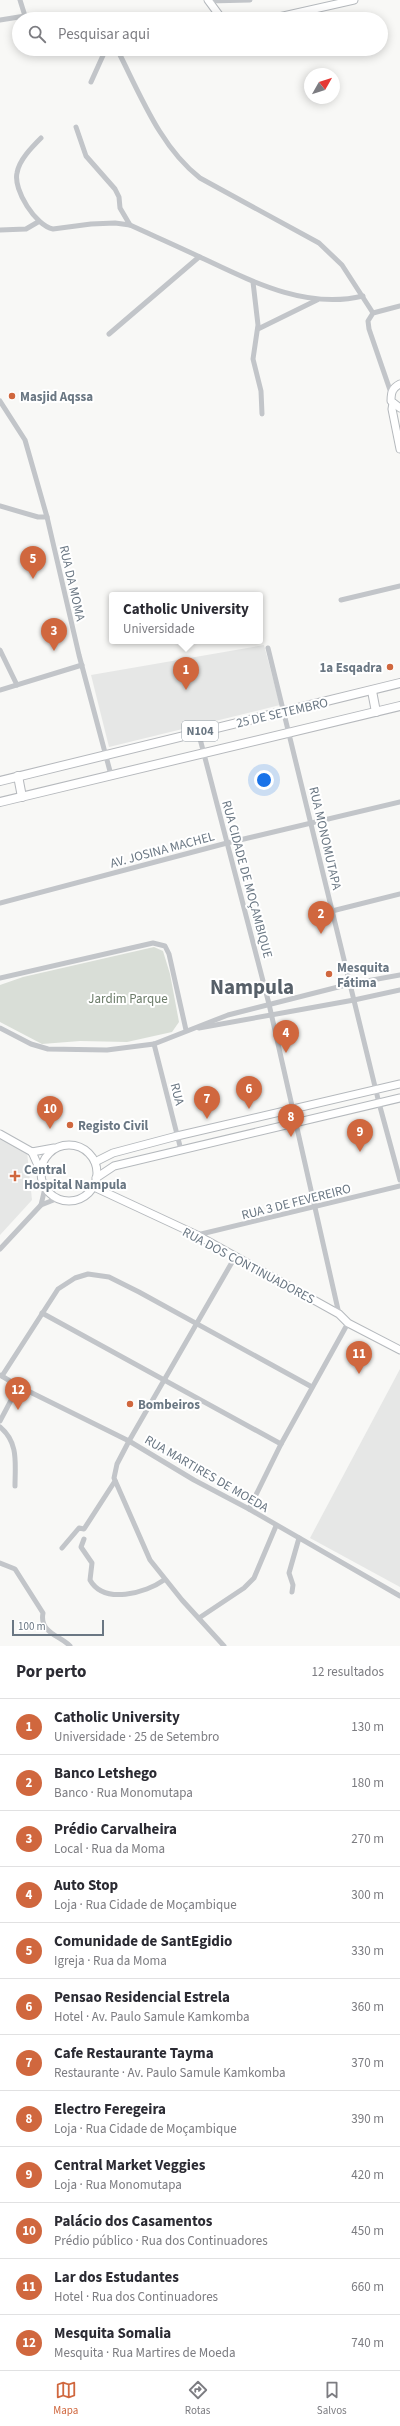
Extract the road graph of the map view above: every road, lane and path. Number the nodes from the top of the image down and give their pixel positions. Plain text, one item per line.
1 (20, 0) edge
2 (250, 0) edge
3 (348, 0) edge
4 (208, 1) edge
5 (25, 12) edge
6 (217, 12) edge
7 (299, 12) edge
8 (12, 19) edge
9 (0, 20) edge
10 (104, 56) edge
11 (120, 56) edge
12 (91, 82) dead end
13 (76, 127) dead end
14 (41, 138) dead end
15 (38, 222) junction
16 (130, 226) junction
17 (0, 230) edge
18 (199, 257) junction
19 (253, 282) junction
20 (363, 296) junction
21 (317, 300) junction
22 (400, 306) edge
23 (373, 313) junction
24 (258, 329) junction
25 (109, 334) dead end
26 (400, 384) edge
27 (391, 393) junction
28 (0, 401) edge
29 (393, 403) junction
30 (400, 408) edge
31 (262, 414) dead end
32 (400, 449) edge
33 (0, 506) edge
34 (47, 517) junction
35 (400, 586) edge
36 (342, 600) dead end
37 (268, 648) dead end
38 (0, 650) edge
39 (82, 665) junction
40 (400, 683) edge
41 (16, 685) junction
42 (0, 690) edge
43 (372, 691) junction
44 (400, 706) edge
45 (284, 711) junction
46 (376, 712) junction
47 (198, 731) junction
48 (289, 733) junction
49 (203, 752) junction
50 (105, 754) junction
51 (111, 775) junction
52 (18, 776) junction
53 (0, 781) edge
54 (22, 797) junction
55 (0, 802) edge
56 (400, 802) edge
57 (312, 824) junction
58 (227, 843) junction
59 (400, 894) edge
60 (0, 903) edge
61 (332, 911) junction
62 (400, 975) edge
63 (0, 978) edge
64 (350, 984) junction
65 (400, 990) edge
66 (354, 1000) junction
67 (269, 1004) junction
68 (271, 1014) junction
69 (0, 1028) edge
70 (186, 1030) junction
71 (154, 1044) junction
72 (400, 1084) edge
73 (376, 1090) junction
74 (400, 1098) edge
75 (379, 1103) junction
76 (292, 1109) junction
77 (295, 1122) junction
78 (0, 1134) edge
79 (177, 1136) junction
80 (54, 1148) junction
81 (181, 1150) junction
82 (32, 1152) junction
83 (95, 1162) junction
84 (40, 1170) junction
85 (96, 1178) junction
86 (400, 1180) edge
87 (400, 1186) edge
88 (94, 1187) junction
89 (45, 1188) junction
90 (56, 1199) junction
91 (41, 1205) junction
92 (316, 1208) junction
93 (197, 1235) junction
94 (0, 1249) edge
95 (235, 1257) junction
96 (42, 1313) junction
97 (339, 1314) junction
98 (348, 1322) junction
99 (194, 1324) junction
100 (400, 1350) edge
101 (1, 1375) edge
102 (166, 1380) junction
103 (18, 1387) junction
104 (312, 1387) junction
105 (0, 1421) edge
106 (0, 1427) edge
107 (129, 1441) junction
108 (281, 1444) junction
109 (115, 1481) junction
110 (15, 1486) dead end
111 (249, 1509) junction
112 (276, 1526) junction
113 (299, 1538) junction
114 (84, 1539) dead end
115 (62, 1548) dead end
116 (0, 1563) edge
117 (164, 1580) junction
118 (292, 1592) dead end
119 (400, 1596) edge
120 (199, 1618) junction
121 (70, 1646) edge
122 (224, 1646) edge

1 - 5 street
2 - 4 street
3 - 7 street
4 - 6 street
8 - 9 street
10 - 12 street
11 - 20 street
13 - 16 street
14 - 15 street
15 - 16 street
15 - 17 street
16 - 18 street
18 - 19 street
18 - 25 street
19 - 21 street
19 - 24 street
20 - 21 street
20 - 23 street
21 - 24 street
22 - 23 street
23 - 27 street
24 - 31 street
26 - 27 street
27 - 29 street
28 - 34 street, RUA DA MOMA
29 - 30 street
29 - 32 street
33 - 34 street
34 - 39 street, RUA DA MOMA
35 - 36 street
37 - 45 street, RUA MONOMUTAPA
38 - 41 street
39 - 41 street
39 - 50 street, RUA DA MOMA
40 - 43 main road, 25 DE SETEMBRO / N104
41 - 42 street
43 - 45 main road, 25 DE SETEMBRO / N104
43 - 46 main road
44 - 46 main road, 25 DE SETEMBRO / N104
45 - 47 main road, 25 DE SETEMBRO / N104
45 - 48 street, RUA MONOMUTAPA
46 - 48 main road, 25 DE SETEMBRO / N104
47 - 49 street, RUA CIDADE DE MOÇAMBIQUE
47 - 50 main road, 25 DE SETEMBRO / N104
48 - 49 main road, 25 DE SETEMBRO / N104
48 - 57 street, RUA MONOMUTAPA
49 - 51 main road, 25 DE SETEMBRO / N104
49 - 58 street, RUA CIDADE DE MOÇAMBIQUE
50 - 51 street, RUA DA MOMA
50 - 52 main road, 25 DE SETEMBRO / N104
51 - 54 main road, 25 DE SETEMBRO / N104
52 - 53 main road, 25 DE SETEMBRO / N104
52 - 54 main road
54 - 55 main road, 25 DE SETEMBRO / N104
56 - 57 street, AV. JOSINA MACHEL
57 - 58 street, AV. JOSINA MACHEL
57 - 61 street, RUA MONOMUTAPA
58 - 60 street, AV. JOSINA MACHEL
58 - 67 street, RUA CIDADE DE MOÇAMBIQUE
59 - 61 street
61 - 64 street, RUA MONOMUTAPA
62 - 64 street
63 - 70 street
64 - 66 street, RUA MONOMUTAPA
64 - 67 street
65 - 66 street
66 - 68 street
66 - 73 street, RUA MONOMUTAPA
67 - 68 street, RUA CIDADE DE MOÇAMBIQUE
67 - 70 street
68 - 70 street
68 - 76 street, RUA CIDADE DE MOÇAMBIQUE
69 - 71 street
70 - 71 street
71 - 79 street, RUA
72 - 73 street
73 - 75 street, RUA MONOMUTAPA
73 - 76 street
74 - 75 street
75 - 77 street
75 - 86 street, RUA MONOMUTAPA
76 - 77 street, RUA CIDADE DE MOÇAMBIQUE
76 - 79 street
77 - 81 street
77 - 92 street, RUA CIDADE DE MOÇAMBIQUE
78 - 82 street
79 - 81 street, RUA
79 - 83 street
80 - 82 street
80 - 83 street
80 - 84 street
81 - 85 street
82 - 84 street
83 - 85 street
84 - 89 street
85 - 88 street
87 - 92 street, RUA 3 DE FEVEREIRO
88 - 90 street
88 - 93 street, RUA DOS CONTINUADORES
89 - 90 street
89 - 91 street
90 - 91 street
91 - 94 street
92 - 93 street, RUA 3 DE FEVEREIRO
92 - 97 street, RUA CIDADE DE MOÇAMBIQUE
93 - 95 street, RUA DOS CONTINUADORES
95 - 97 street, RUA DOS CONTINUADORES
95 - 99 street
96 - 99 street
96 - 101 street
96 - 102 street
97 - 98 street, RUA DOS CONTINUADORES
98 - 100 street, RUA DOS CONTINUADORES
98 - 104 street
99 - 102 street
99 - 104 street
101 - 103 street, RUA MARTIRES DE MOEDA
102 - 107 street
102 - 108 street
103 - 105 street
103 - 107 street, RUA MARTIRES DE MOEDA
104 - 108 street
106 - 110 street
107 - 109 street
107 - 111 street, RUA MARTIRES DE MOEDA
108 - 111 street
109 - 115 street
109 - 117 street
111 - 112 street, RUA MARTIRES DE MOEDA
112 - 113 street, RUA MARTIRES DE MOEDA
112 - 120 street
113 - 118 street
113 - 119 street, RUA MARTIRES DE MOEDA
114 - 117 street
116 - 121 street
117 - 120 street
120 - 122 street

